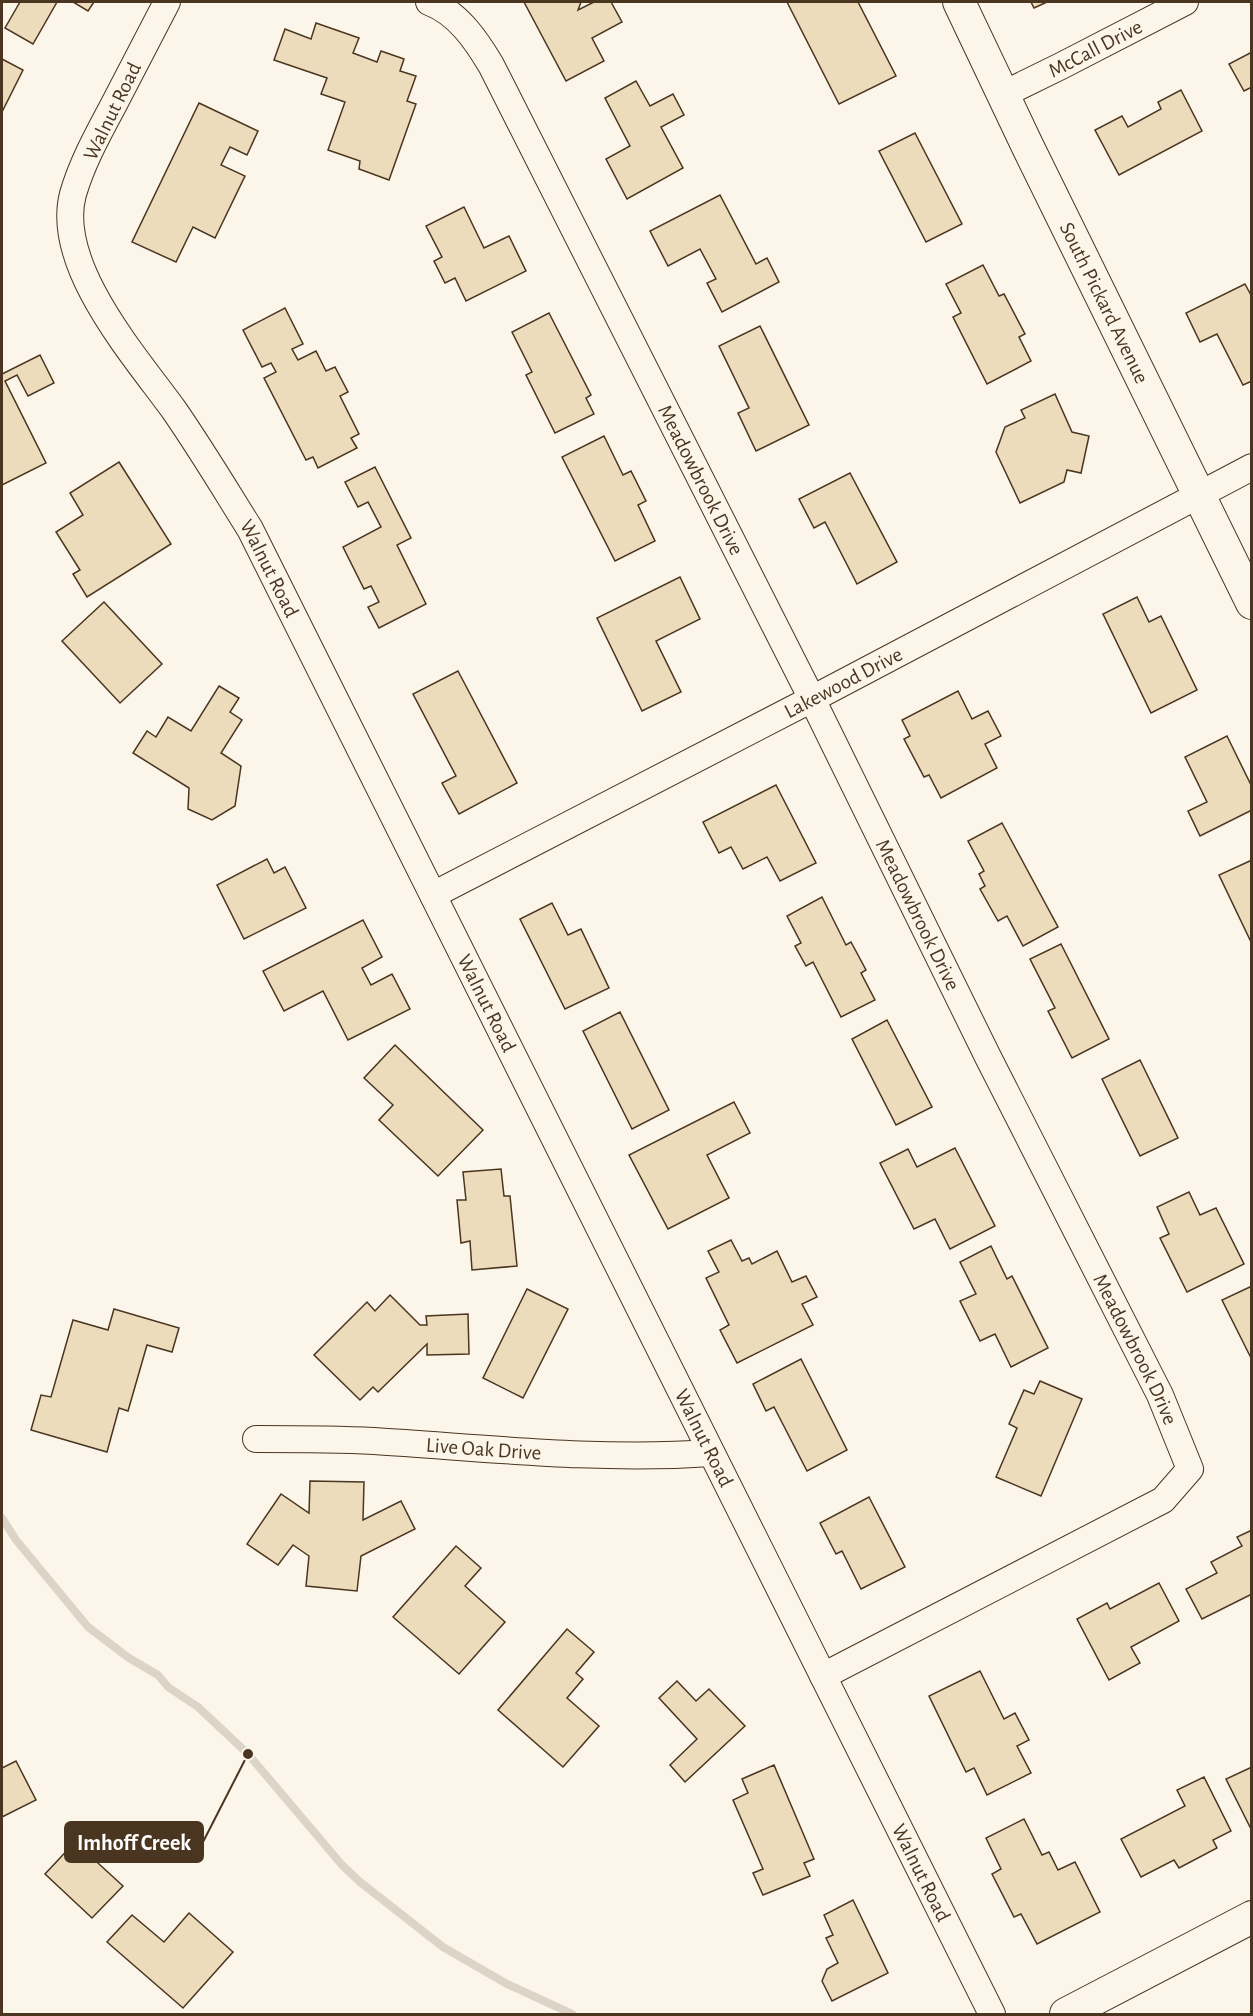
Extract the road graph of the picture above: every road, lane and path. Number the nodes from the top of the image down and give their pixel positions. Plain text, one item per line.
1 (167, 2) edge
2 (429, 2) edge
3 (959, 2) edge
4 (1185, 2) edge
5 (1004, 94) junction
6 (1251, 467) edge
7 (1198, 495) junction
8 (1251, 603) edge
9 (812, 699) junction
10 (433, 895) junction
11 (256, 1439) dead end
12 (711, 1453) junction
13 (823, 1676) junction
14 (1251, 1917) edge
15 (992, 2014) edge
16 (1066, 2014) edge

1 - 10 street, Walnut Road
2 - 9 street, Meadowbrook Drive
3 - 5 street, South Pickard Avenue
4 - 5 street, McCall Drive
5 - 7 street, South Pickard Avenue
6 - 7 street, Lakewood Drive
7 - 8 street, South Pickard Avenue
7 - 9 street, Lakewood Drive
9 - 10 street, Lakewood Drive
9 - 13 street, Meadowbrook Drive
10 - 12 street, Walnut Road
11 - 12 street, Live Oak Drive
12 - 13 street, Walnut Road
13 - 15 street, Walnut Road
14 - 16 street

